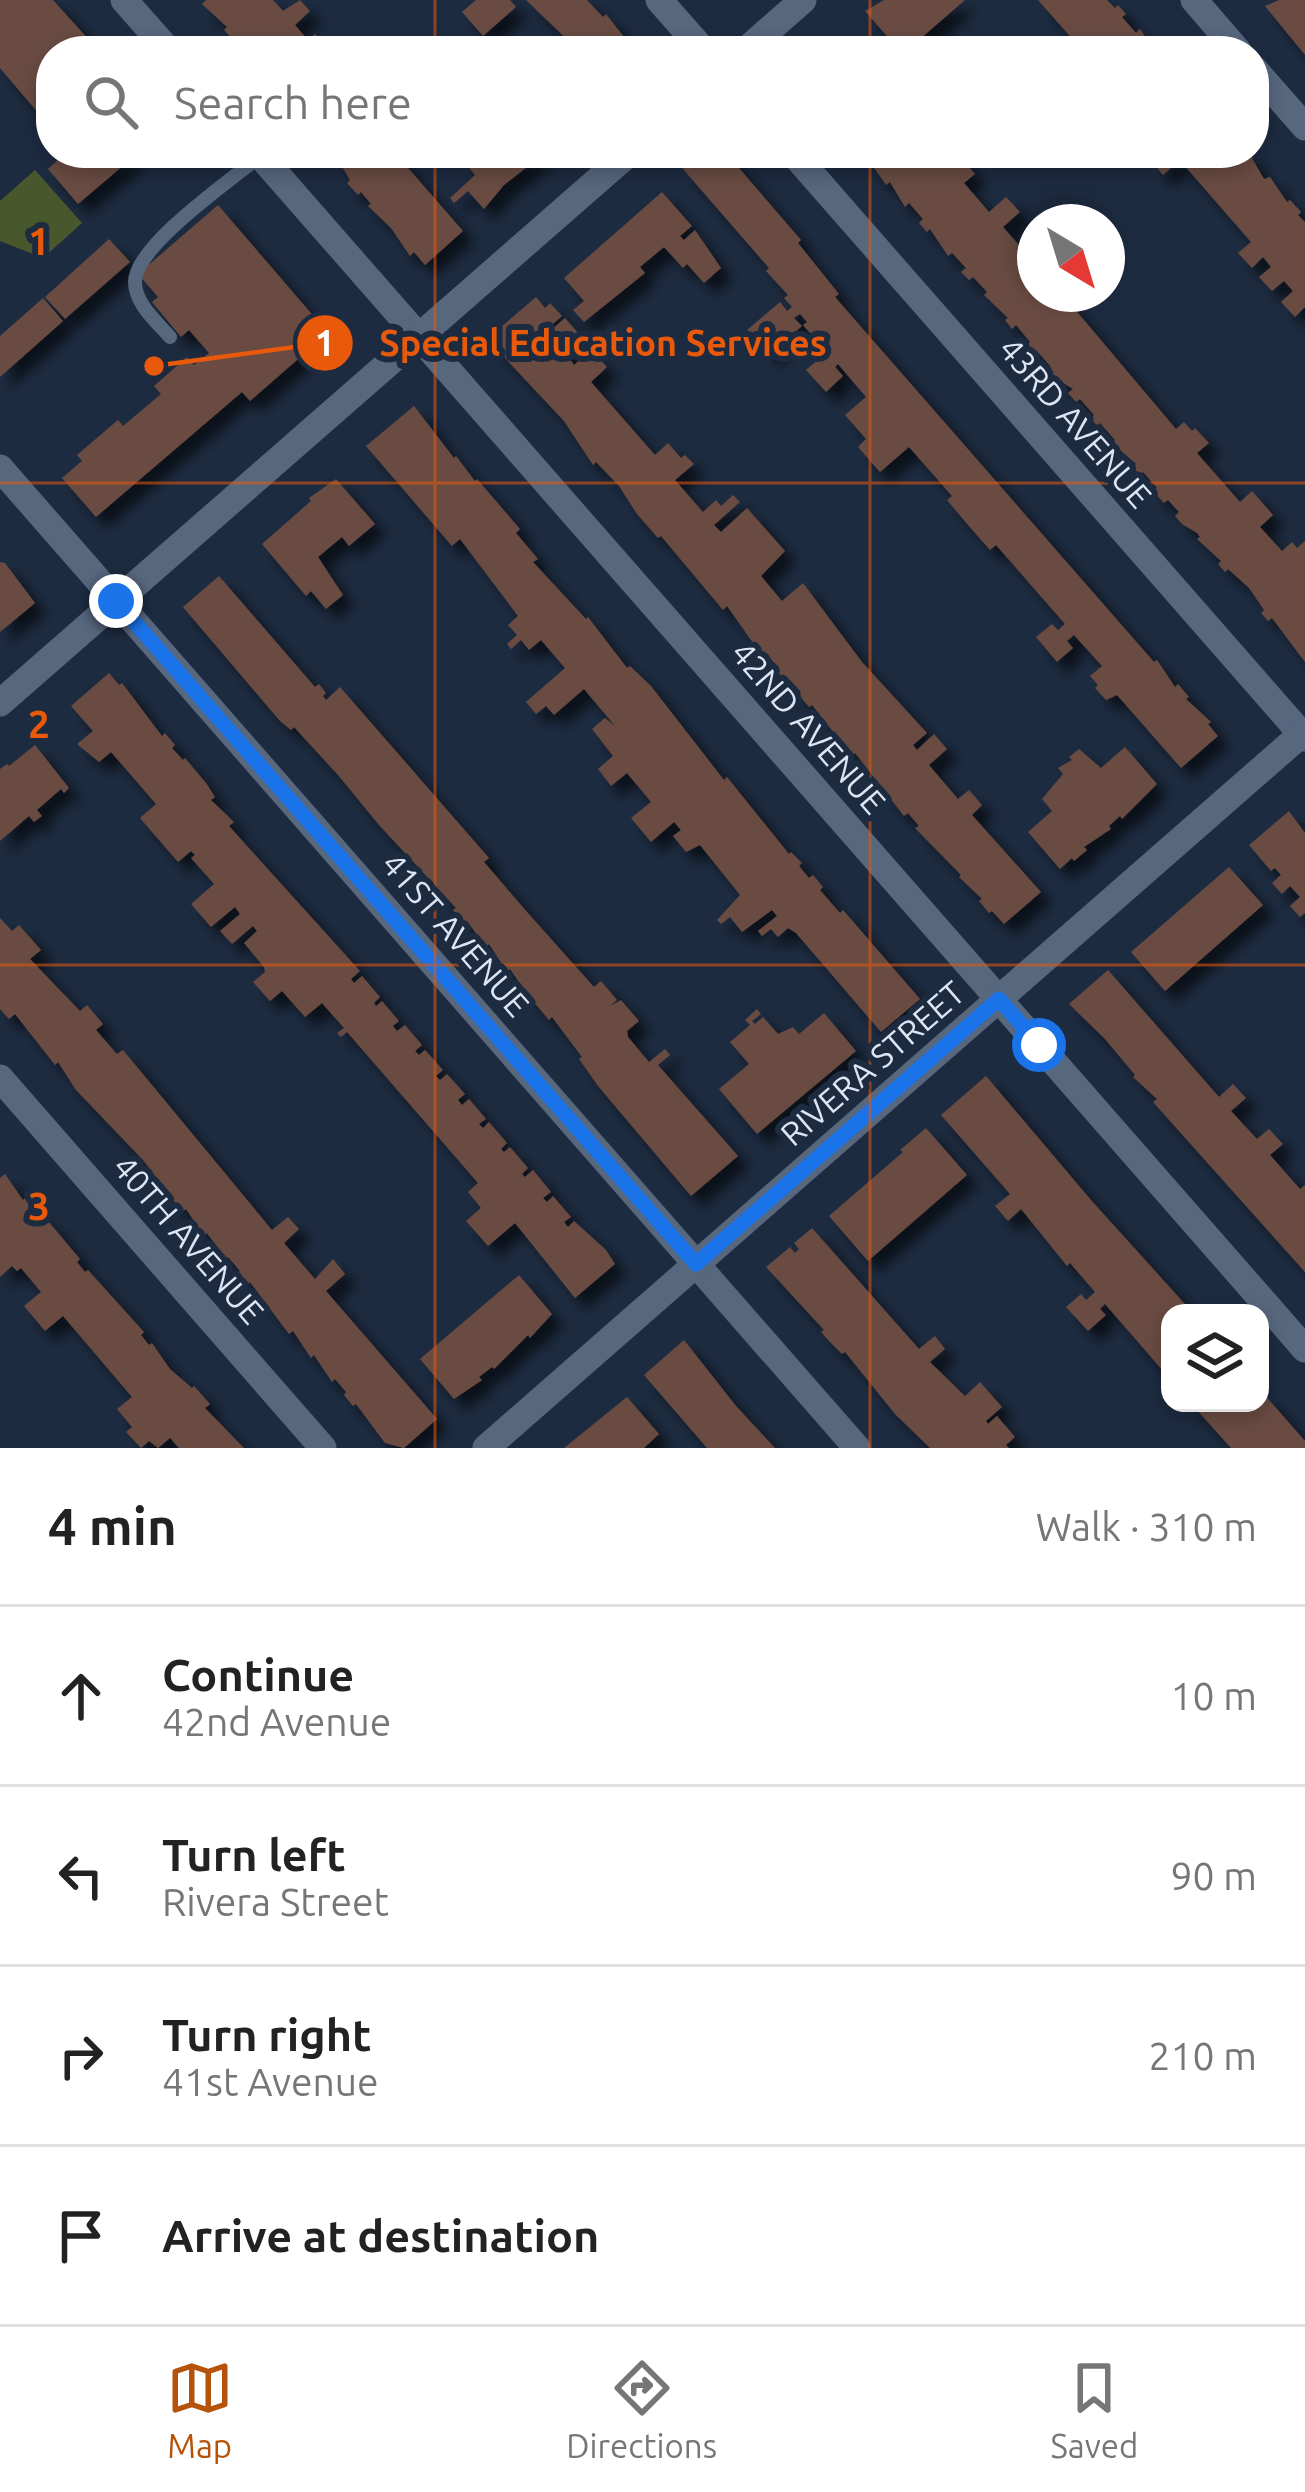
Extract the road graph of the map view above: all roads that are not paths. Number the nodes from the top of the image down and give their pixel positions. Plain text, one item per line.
1 (124, 0) edge
2 (659, 0) edge
3 (803, 0) edge
4 (1193, 0) edge
5 (156, 36) edge
6 (691, 36) edge
7 (762, 36) edge
8 (1225, 36) edge
9 (1269, 86) edge
10 (1305, 128) edge
11 (243, 168) edge
12 (271, 168) edge
13 (612, 168) edge
14 (806, 168) edge
15 (419, 337) junction
16 (170, 338) dead end
17 (0, 468) edge
18 (116, 601) junction
19 (0, 703) edge
20 (1304, 735) edge
21 (999, 999) junction
22 (0, 1078) edge
23 (696, 1264) junction
24 (1305, 1349) edge
25 (323, 1448) edge
26 (486, 1448) edge
27 (857, 1448) edge

1 - 5 street
2 - 6 street
3 - 7 street
4 - 8 street
9 - 10 street
11 - 16 lane
12 - 15 street, 42ND AVENUE
13 - 15 street
14 - 20 street, 43RD AVENUE
15 - 18 street
15 - 21 street, 42ND AVENUE
17 - 18 street, 41ST AVENUE
18 - 19 street
18 - 23 street, 41ST AVENUE
20 - 21 street, RIVERA STREET
21 - 23 street, RIVERA STREET
21 - 24 street, 42ND AVENUE
22 - 25 street, 40TH AVENUE
23 - 26 street, RIVERA STREET
23 - 27 street, 41ST AVENUE

